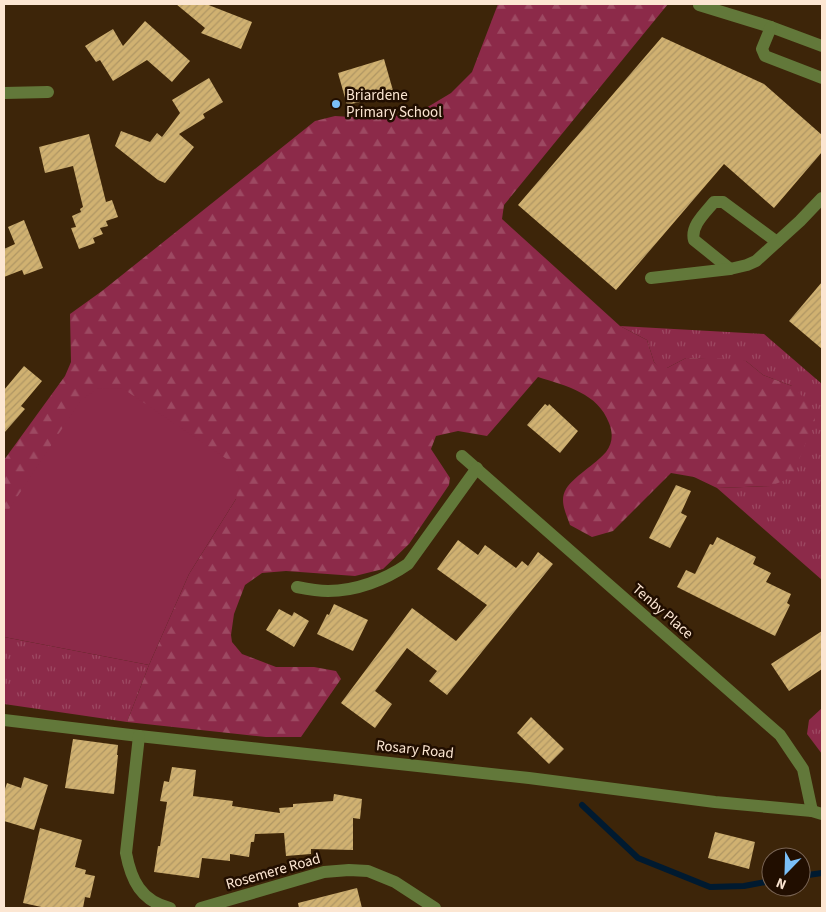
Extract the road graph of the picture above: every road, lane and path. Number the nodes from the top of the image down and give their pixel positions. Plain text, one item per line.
1 (699, 5) dead end
2 (771, 27) junction
3 (822, 46) edge
4 (822, 78) edge
5 (48, 92) dead end
6 (4, 93) edge
7 (822, 198) edge
8 (777, 242) junction
9 (730, 269) junction
10 (651, 278) dead end
11 (462, 456) dead end
12 (477, 468) junction
13 (297, 587) dead end
14 (4, 720) edge
15 (139, 736) junction
16 (817, 813) edge
17 (170, 908) edge
18 (200, 908) edge
19 (435, 908) edge

1 - 2 street
2 - 3 street
2 - 4 street
5 - 6 street
7 - 8 street
8 - 9 street
8 - 9 street
9 - 10 street
11 - 12 street, Tenby Place
12 - 13 street
12 - 16 street, Tenby Place
14 - 15 street, Rosary Road
15 - 16 street, Rosary Road
15 - 17 street
18 - 19 street, Rosemere Road

